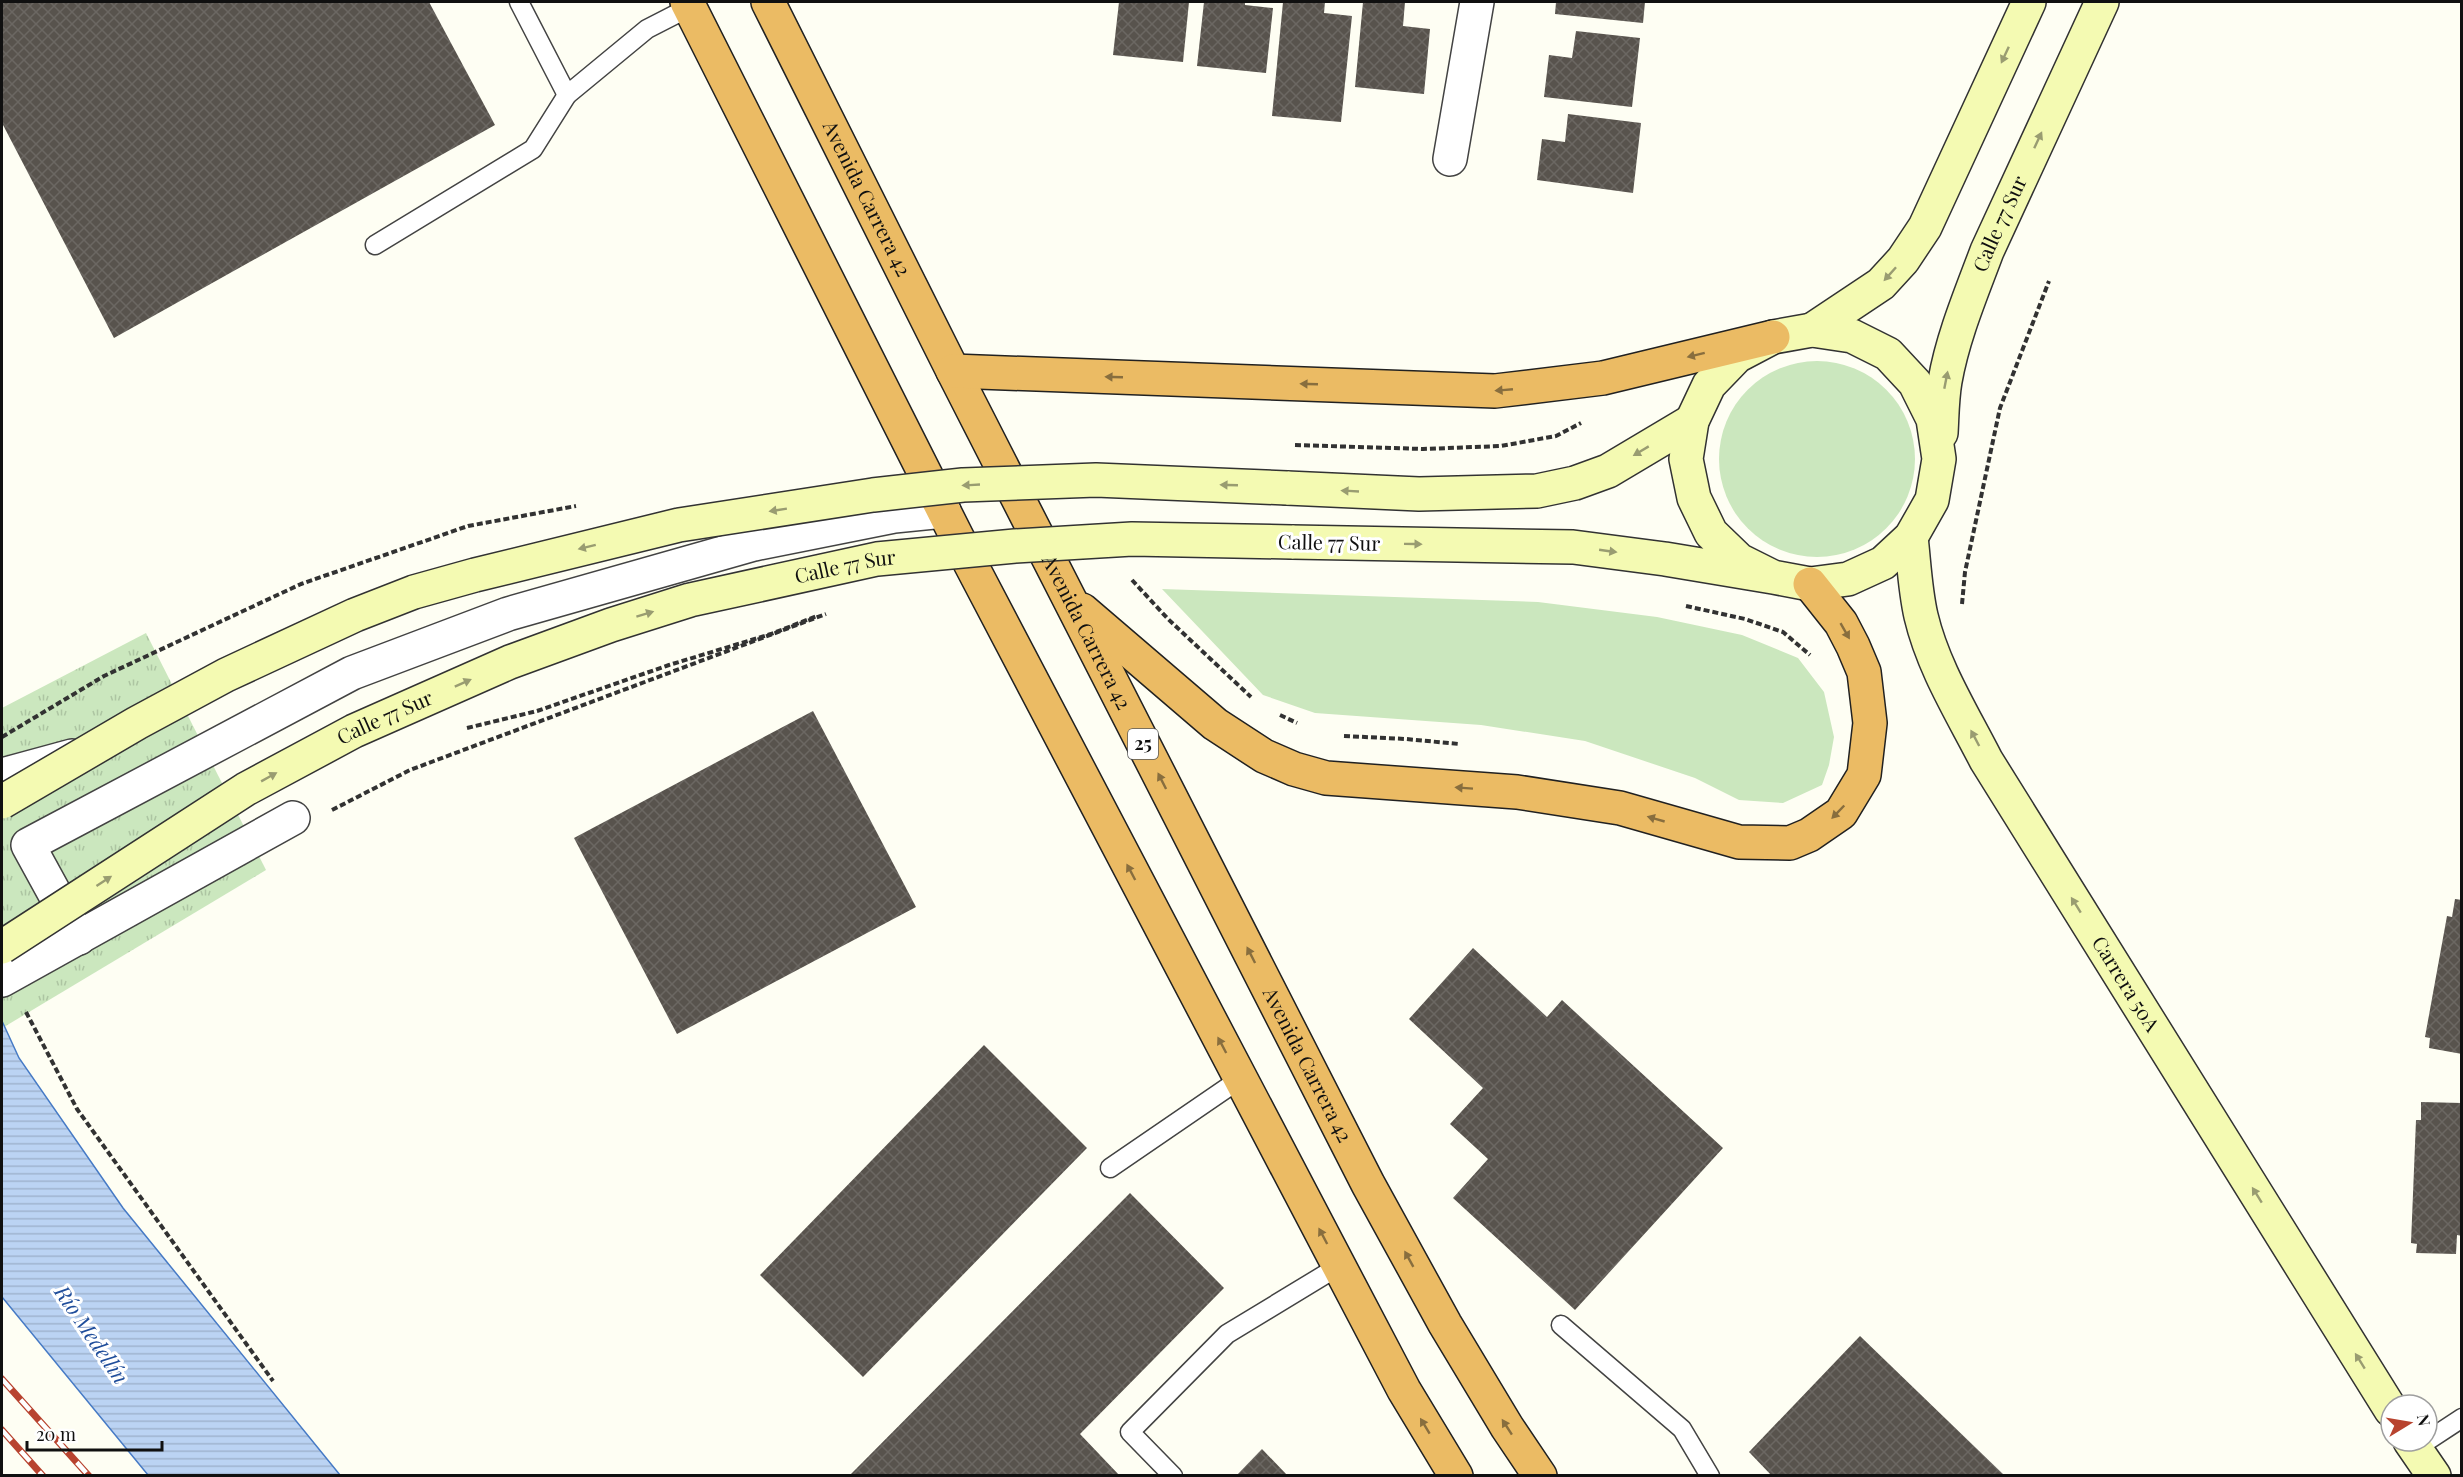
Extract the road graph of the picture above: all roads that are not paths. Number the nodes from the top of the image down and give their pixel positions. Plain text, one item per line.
1 (519, 2) edge
2 (768, 2) edge
3 (1477, 2) edge
4 (2029, 2) edge
5 (2102, 2) edge
6 (689, 4) edge
7 (567, 95) junction
8 (1450, 159) dead end
9 (375, 245) dead end
10 (1812, 330) junction
11 (1773, 337) junction
12 (953, 371) junction
13 (1692, 421) junction
14 (1939, 459) junction
15 (944, 511) junction
16 (1911, 537) junction
17 (1773, 577) junction
18 (1810, 584) junction
19 (1069, 599) junction
20 (88, 751) junction
21 (2, 775) edge
22 (2, 802) edge
23 (293, 818) road end
24 (78, 938) junction
25 (4, 968) edge
26 (1240, 1079) junction
27 (1110, 1168) dead end
28 (1339, 1266) junction
29 (1561, 1325) dead end
30 (2380, 1393) edge
31 (2462, 1418) edge
32 (2439, 1432) edge
33 (2424, 1453) edge
34 (1173, 1476) edge
35 (1456, 1476) edge
36 (1540, 1476) edge
37 (1710, 1476) edge
38 (2434, 1476) edge

1 - 7 lane
2 - 12 highway, Avenida Carrera 42 / 25
3 - 8 street
4 -> 10 street
14 -> 5 street, Calle 77 Sur
6 - 7 lane
6 - 15 highway
7 - 9 lane
10 - 11 street
10 - 14 street
11 -> 12 highway
11 - 13 street
12 - 19 highway, Avenida Carrera 42 / 25
13 - 17 street
13 -> 20 street, bridge
14 - 16 street
15 - 24 street, Calle 77 Sur
26 -> 15 highway
16 - 18 street
30 -> 16 street, Carrera 50A
17 - 18 street
25 -> 17 street, Calle 77 Sur, bridge
18 -> 19 highway
36 -> 19 highway, Avenida Carrera 42 / 25
20 - 21 street, bridge
20 - 22 street, bridge
23 - 24 street
24 - 25 street
26 - 27 lane
28 -> 26 highway
28 - 34 lane
35 -> 28 highway
29 - 37 lane
31 - 32 lane
33 - 38 street

